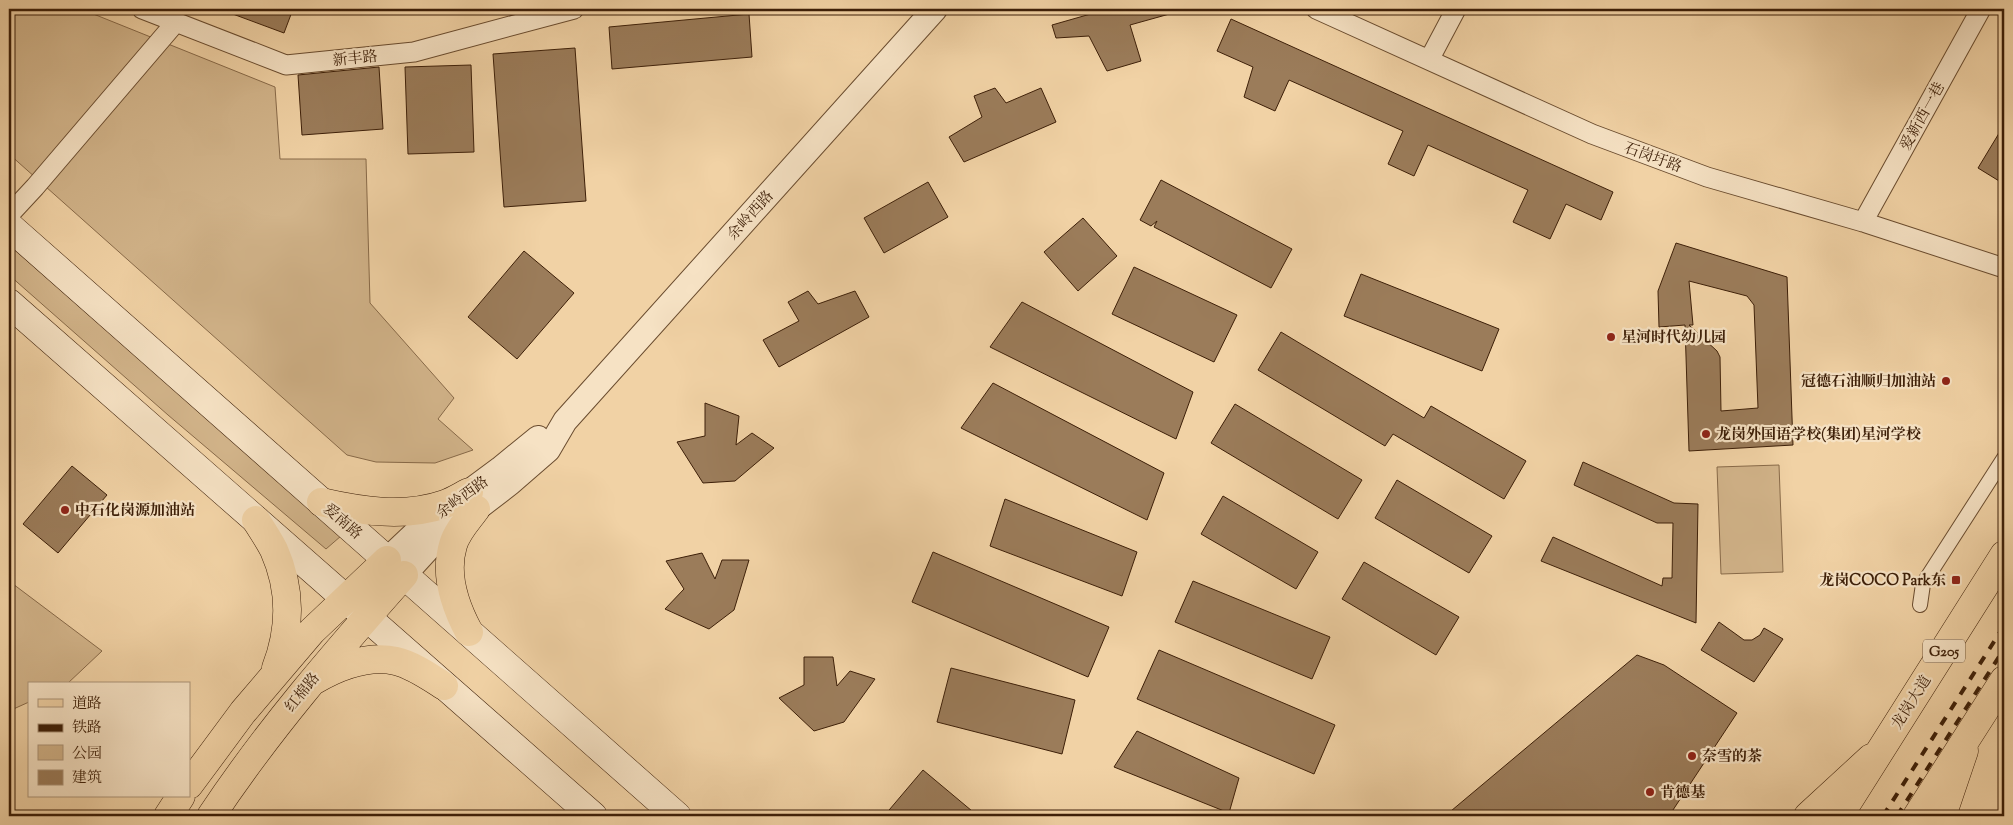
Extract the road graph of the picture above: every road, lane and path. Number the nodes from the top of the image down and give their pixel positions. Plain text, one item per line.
1 (142, 9) edge
2 (574, 9) edge
3 (1316, 9) edge
4 (1456, 9) edge
5 (1981, 9) edge
6 (930, 12) edge
7 (176, 22) junction
8 (1429, 60) junction
9 (9, 215) edge
10 (1863, 222) junction
11 (9, 226) edge
12 (2004, 268) edge
13 (9, 303) edge
14 (2004, 458) edge
15 (473, 500) junction
16 (321, 502) junction
17 (256, 520) junction
18 (2004, 555) edge
19 (395, 568) junction
20 (345, 599) junction
21 (1920, 605) dead end
22 (366, 618) junction
23 (468, 632) junction
24 (272, 677) junction
25 (2004, 680) edge
26 (307, 685) junction
27 (444, 686) junction
28 (1970, 734) junction
29 (1883, 747) junction
30 (190, 784) edge
31 (180, 798) edge
32 (168, 816) edge
33 (211, 816) edge
34 (593, 816) edge
35 (677, 816) edge
36 (1808, 816) edge
37 (1839, 816) edge
38 (1917, 816) edge
39 (1942, 816) edge

1 - 7 street, 新丰路
2 - 7 street, 新丰路
3 - 8 street, 石岗圩路
4 - 8 street
5 - 10 street, 爱新西一巷
6 - 15 street, 余岭西路
7 - 9 street
8 - 10 street, 石岗圩路
10 - 12 street, 石岗圩路
11 - 16 main road, 爱南路
13 - 17 main road
14 - 21 street
15 - 16 main road
15 - 19 street, 余岭西路
15 - 23 main road
16 - 19 main road, 爱南路
17 - 20 main road
17 - 24 main road
18 - 29 main road, 龙岗大道 / G205
19 - 20 main road
19 - 22 main road, 红棉路
19 - 23 main road, 爱南路
20 - 22 main road
20 - 24 main road
22 - 26 main road, 红棉路
22 - 27 main road
23 - 35 main road, 爱南路
24 - 30 main road
25 - 28 main road
26 - 27 main road
26 - 33 main road, 红棉路
27 - 34 main road
28 - 38 main road
28 - 39 main road
29 - 36 main road, 龙岗大道 / G205
29 - 37 main road, 龙岗大道
31 - 32 main road

